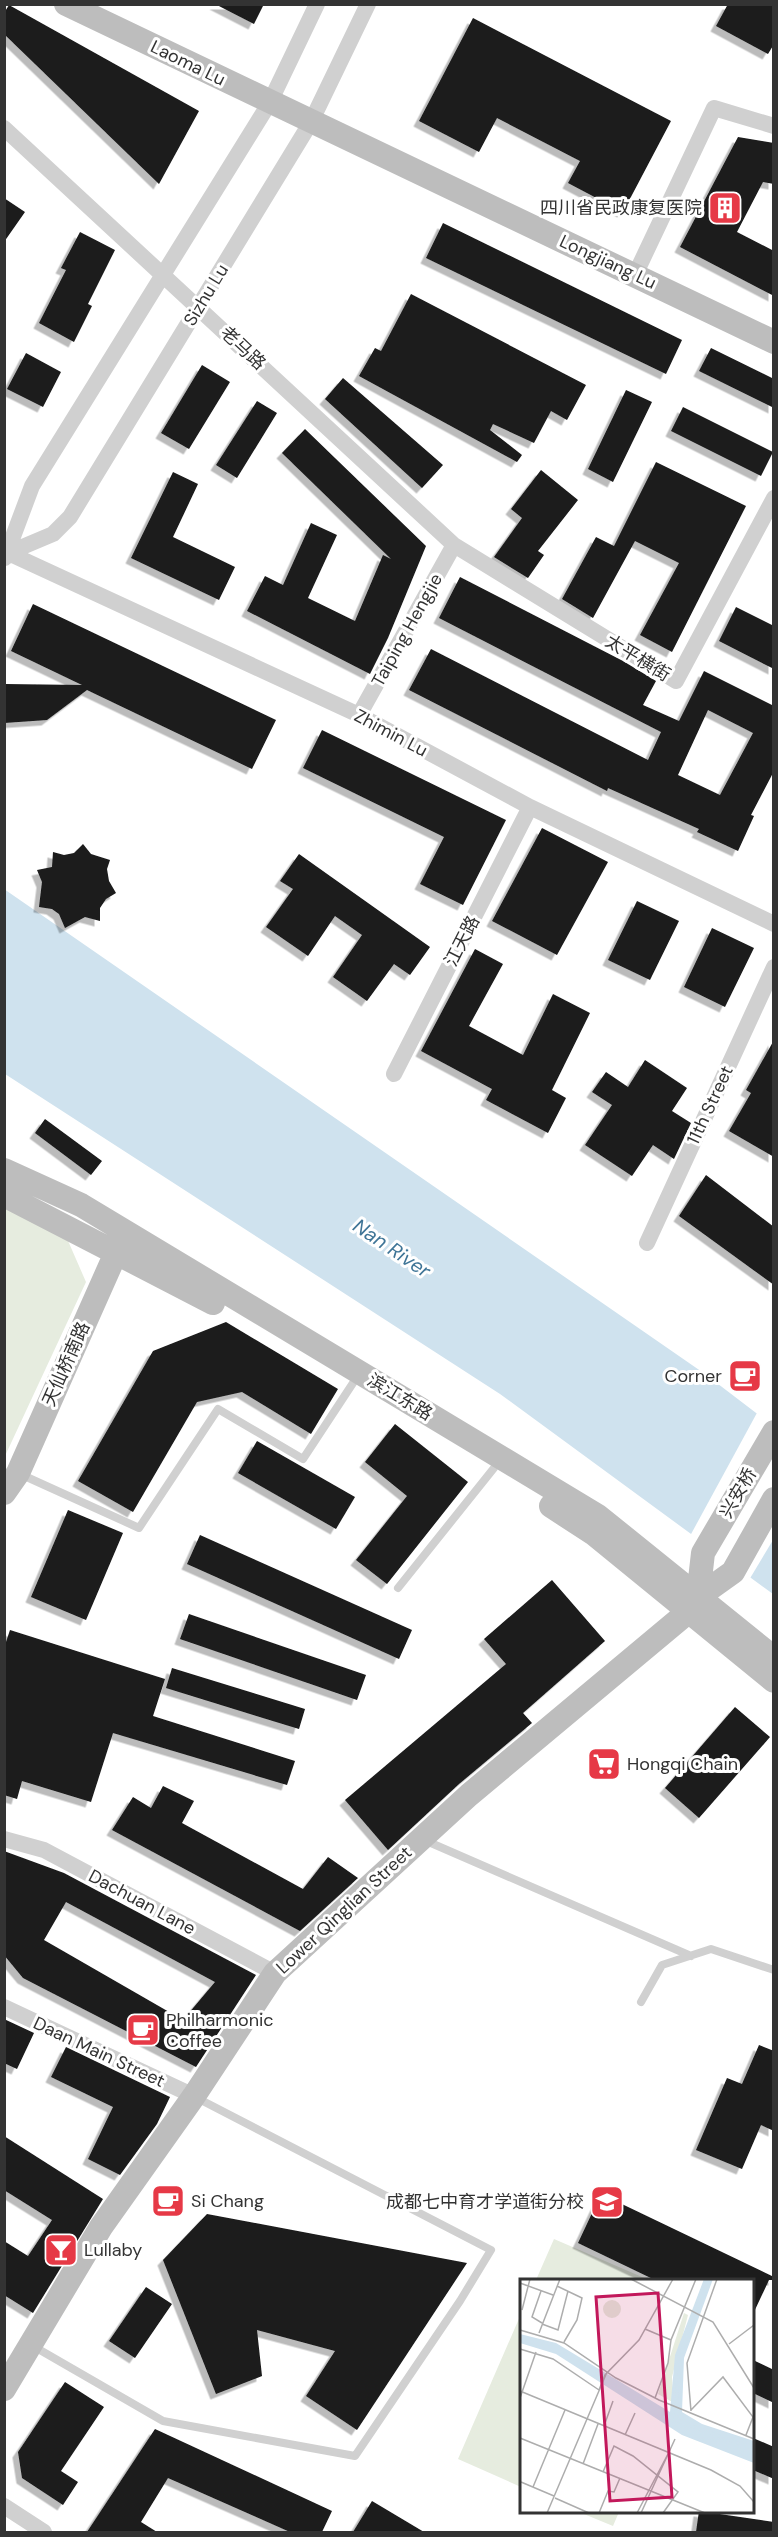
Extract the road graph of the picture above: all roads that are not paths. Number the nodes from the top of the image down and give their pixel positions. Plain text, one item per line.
1 (66, 4) edge
2 (317, 4) edge
3 (368, 4) edge
4 (270, 102) junction
5 (311, 122) junction
6 (774, 126) edge
7 (4, 128) edge
8 (162, 274) junction
9 (634, 275) junction
10 (199, 308) junction
11 (774, 342) edge
12 (774, 498) edge
13 (454, 545) junction
14 (6, 555) edge
15 (359, 715) junction
16 (530, 807) junction
17 (774, 924) edge
18 (774, 967) edge
19 (394, 1074) dead end
20 (4, 1170) edge
21 (4, 1195) edge
22 (121, 1242) junction
23 (647, 1243) dead end
24 (355, 1380) junction
25 (774, 1432) edge
26 (494, 1468) junction
27 (18, 1473) junction
28 (4, 1493) edge
29 (774, 1499) edge
30 (398, 1588) dead end
31 (693, 1605) junction
32 (774, 1658) edge
33 (774, 1680) edge
34 (4, 1839) edge
35 (421, 1839) junction
36 (691, 1956) junction
37 (774, 1970) edge
38 (275, 1973) junction
39 (641, 2002) dead end
40 (4, 2007) edge
41 (194, 2096) junction
42 (31, 2344) junction
43 (4, 2389) edge
44 (4, 2506) edge
45 (44, 2532) edge

1 - 4 street, Laoma Lu
2 - 4 street
3 - 5 street, Sizhu Lu
4 - 5 street, Laoma Lu
4 - 8 street
5 - 9 street, Longjiang Lu
5 - 10 street, Sizhu Lu
6 - 9 street
7 - 8 street, 老马路
8 - 10 street, 老马路
8 - 14 street
9 - 11 street, Longjiang Lu
10 - 13 street, 老马路
10 - 14 street, Sizhu Lu
12 - 13 street, 太平横街
13 - 15 street, Taiping Hengjie
14 - 15 street, Zhimin Lu
15 - 16 street, Zhimin Lu
16 - 17 street, Zhimin Lu
16 - 19 street, 江天路
18 - 23 street, 11th Street
20 - 22 street, 滨江东路
21 - 22 street, 滨江东路
22 - 24 street, 滨江东路
22 - 27 street, 天仙桥南路
22 - 31 street, 滨江东路
24 - 26 street, 滨江东路
24 - 27 lane
25 - 31 street, 兴安桥
26 - 30 lane
26 - 31 street, 滨江东路
27 - 28 street, 天仙桥南路
29 - 31 street, Lower Qinglian Street
31 - 32 street, 滨江东路
31 - 33 street, 滨江东路
31 - 35 street, Lower Qinglian Street
34 - 38 street, Dachuan Lane
35 - 36 lane
35 - 38 street, Lower Qinglian Street
36 - 37 lane
36 - 39 lane
38 - 41 street, Lower Qinglian Street
40 - 41 street, Daan Main Street
41 - 42 street, Lower Qinglian Street
41 - 42 lane
42 - 43 street, Lower Qinglian Street
44 - 45 street

